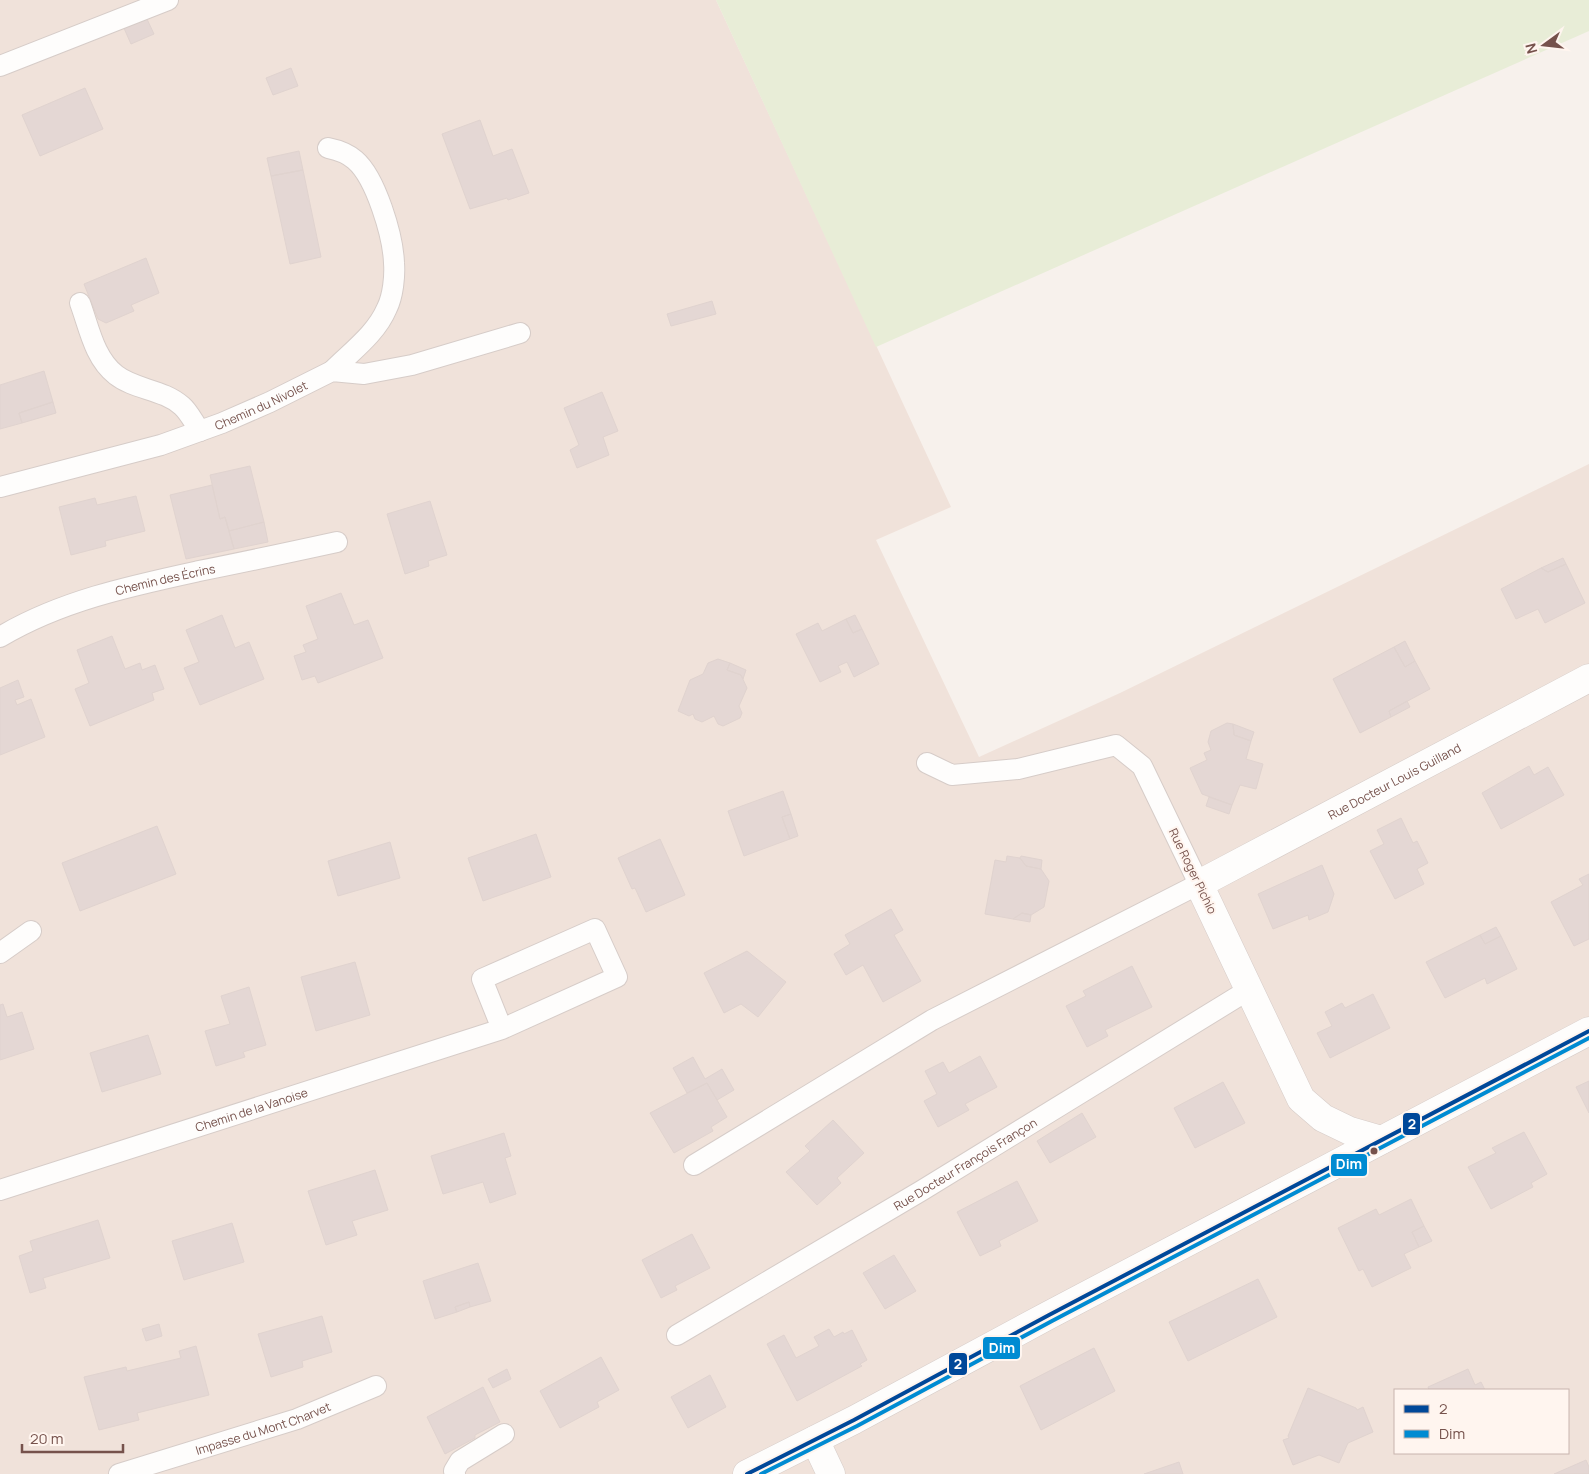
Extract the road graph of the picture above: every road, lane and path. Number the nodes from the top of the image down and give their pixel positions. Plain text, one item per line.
1 (168, 0) edge
2 (0, 66) edge
3 (328, 148) dead end
4 (80, 303) dead end
5 (520, 333) dead end
6 (332, 371) junction
7 (200, 431) junction
8 (0, 487) edge
9 (337, 542) dead end
10 (0, 637) edge
11 (1589, 678) edge
12 (927, 763) dead end
13 (1199, 884) junction
14 (31, 931) dead end
15 (0, 953) edge
16 (1250, 990) junction
17 (502, 1029) junction
18 (1589, 1031) edge
19 (1382, 1140) junction
20 (694, 1165) dead end
21 (0, 1190) edge
22 (676, 1335) dead end
23 (376, 1386) dead end
24 (504, 1434) dead end
25 (815, 1440) junction
26 (119, 1474) edge
27 (455, 1474) edge
28 (747, 1474) edge
29 (831, 1474) edge

1 - 2 lane
3 - 6 lane, Chemin du Nivolet
4 - 7 lane
5 - 6 lane
6 - 7 lane, Chemin du Nivolet
7 - 8 lane, Chemin du Nivolet
9 - 10 lane, Chemin des Écrins
11 - 13 street, Rue Docteur Louis Guilland
12 - 13 lane, Rue Roger Pichio
13 - 16 street, Rue Roger Pichio
13 - 20 lane
14 - 15 lane
16 - 19 street, Rue Roger Pichio
16 - 22 lane, Rue Docteur François Françon
17 - 17 lane, Chemin de la Vanoise
17 - 21 lane, Chemin de la Vanoise
18 - 19 street
19 - 25 street
23 - 26 lane, Impasse du Mont Charvet
24 - 27 lane
25 - 28 street
25 - 29 street

